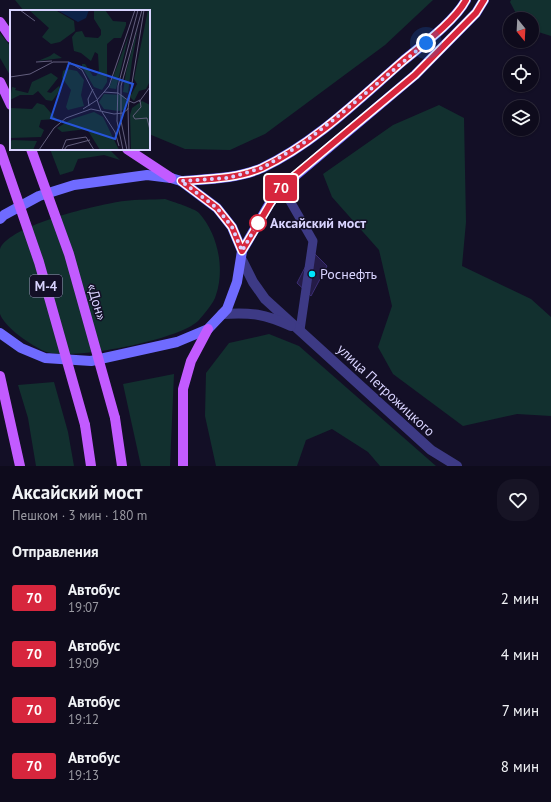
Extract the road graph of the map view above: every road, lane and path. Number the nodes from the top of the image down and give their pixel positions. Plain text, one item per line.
1 (466, 0) edge
2 (484, 0) edge
3 (0, 22) edge
4 (10, 37) edge
5 (0, 82) edge
6 (10, 103) edge
7 (0, 149) edge
8 (31, 150) edge
9 (129, 150) edge
10 (176, 179) junction
11 (282, 186) junction
12 (0, 219) edge
13 (242, 255) junction
14 (222, 314) junction
15 (208, 329) junction
16 (300, 330) junction
17 (0, 332) edge
18 (0, 376) edge
19 (20, 466) edge
20 (91, 466) edge
21 (122, 466) edge
22 (183, 466) edge
23 (457, 466) edge

1 - 10 main road
2 - 11 main road
3 - 4 main road
5 - 6 main road
7 - 20 main road, М-4, bridge
8 - 21 main road, «Дон» / М-4, bridge
9 - 10 main road
10 - 12 main road
10 - 13 main road
11 - 13 main road
11 - 16 lane
13 - 14 main road
13 - 16 street, улица Петрожицкого
14 - 15 main road
14 - 16 street, улица Петрожицкого
15 - 17 main road
15 - 22 main road
16 - 23 street, улица Петрожицкого
18 - 19 main road

